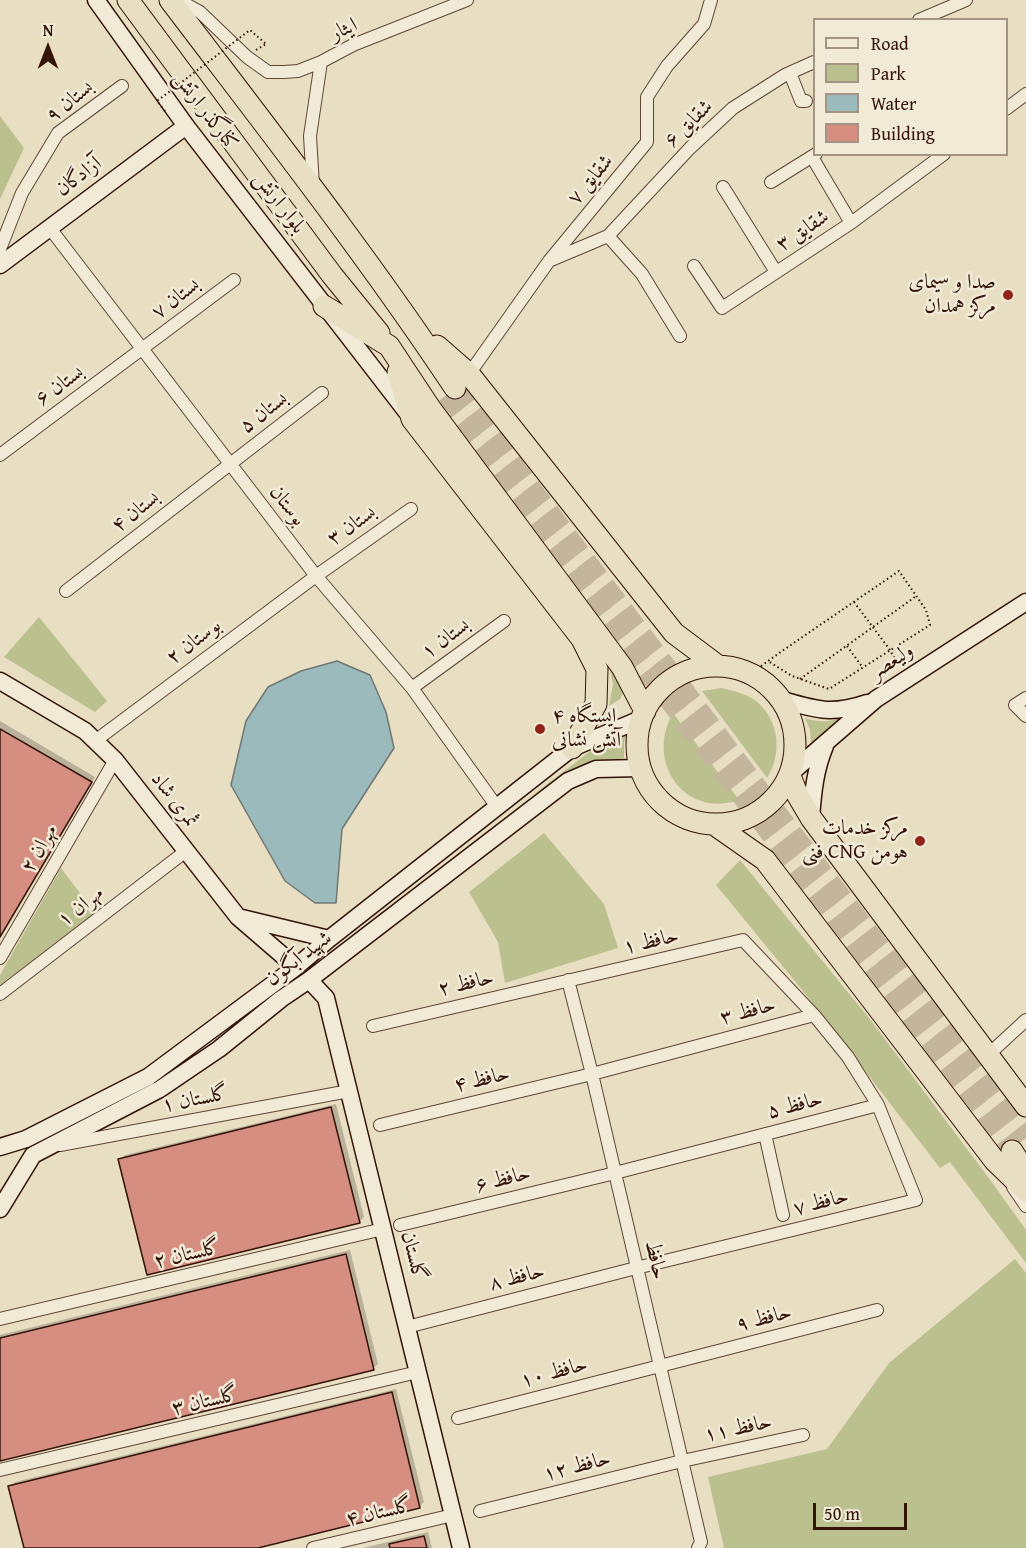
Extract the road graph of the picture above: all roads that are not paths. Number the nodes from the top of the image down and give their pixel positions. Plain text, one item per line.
1 (96, 0) edge
2 (128, 0) edge
3 (170, 0) edge
4 (178, 0) edge
5 (467, 0) edge
6 (711, 0) edge
7 (966, 0) edge
8 (924, 18) edge
9 (321, 62) junction
10 (813, 63) edge
11 (790, 73) junction
12 (122, 86) dead end
13 (1026, 94) edge
14 (806, 101) dead end
15 (1008, 108) edge
16 (186, 126) junction
17 (814, 156) edge
18 (941, 156) edge
19 (771, 182) dead end
20 (313, 187) junction
21 (723, 187) dead end
22 (851, 223) junction
23 (49, 227) junction
24 (608, 236) junction
25 (0, 249) edge
26 (549, 261) junction
27 (0, 265) edge
28 (694, 266) dead end
29 (776, 272) junction
30 (234, 280) dead end
31 (324, 306) junction
32 (680, 336) dead end
33 (389, 346) junction
34 (143, 350) junction
35 (455, 387) junction
36 (322, 393) dead end
37 (412, 419) junction
38 (0, 455) edge
39 (230, 463) junction
40 (411, 509) dead end
41 (316, 576) junction
42 (66, 591) dead end
43 (1026, 602) edge
44 (504, 621) dead end
45 (718, 666) junction
46 (1, 683) edge
47 (412, 688) junction
48 (876, 699) junction
49 (782, 700) junction
50 (1020, 702) edge
51 (643, 715) junction
52 (1026, 716) edge
53 (95, 741) junction
54 (828, 741) junction
55 (572, 748) junction
56 (115, 760) junction
57 (640, 768) junction
58 (791, 774) junction
59 (497, 807) junction
60 (811, 818) junction
61 (715, 825) junction
62 (186, 851) junction
63 (417, 870) junction
64 (430, 887) junction
65 (238, 917) junction
66 (328, 939) junction
67 (742, 940) joint
68 (0, 958) edge
69 (296, 967) junction
70 (309, 980) junction
71 (568, 980) junction
72 (0, 994) edge
73 (814, 1015) junction
74 (1026, 1020) edge
75 (373, 1026) dead end
76 (988, 1055) junction
77 (592, 1074) junction
78 (349, 1090) junction
79 (878, 1105) junction
80 (1026, 1106) edge
81 (380, 1125) dead end
82 (39, 1132) junction
83 (765, 1134) junction
84 (7, 1145) edge
85 (47, 1148) junction
86 (1003, 1156) junction
87 (28, 1162) junction
88 (615, 1173) junction
89 (1026, 1173) edge
90 (1026, 1191) edge
91 (1026, 1206) edge
92 (0, 1209) edge
93 (783, 1215) dead end
94 (400, 1225) dead end
95 (383, 1229) junction
96 (636, 1268) junction
97 (877, 1310) dead end
98 (0, 1319) edge
99 (407, 1327) junction
100 (660, 1365) junction
101 (418, 1372) junction
102 (458, 1418) dead end
103 (802, 1435) dead end
104 (682, 1461) junction
105 (0, 1470) edge
106 (480, 1511) dead end
107 (453, 1515) junction
108 (700, 1545) edge
109 (313, 1548) edge
110 (461, 1548) edge
111 (686, 1548) edge

1 - 16 main road, کنارگذر ارتش
2 - 33 highway, بلوار ارتش
3 - 20 highway, بلوار ارتش
4 - 9 street
5 - 9 street, ایثار
6 - 26 street, شقایق ۷
7 - 8 street
9 - 20 street, ایثار
10 - 11 street, شقایق ۶
11 - 14 street
11 - 24 street, شقایق ۶
12 - 25 street, بستان ۹
13 - 15 street
16 - 23 main road, آزادگان
16 - 31 main road, کنارگذر ارتش
17 - 19 street
17 - 22 street
18 - 22 street, شقایق ۳
20 - 35 highway, بلوار ارتش
21 - 29 street
22 - 29 street, شقایق ۳
23 - 27 main road, آزادگان
23 - 34 street, بوستان
24 - 26 street
24 - 32 street
26 - 35 street, شقایق ۷
28 - 29 street, شقایق ۳
30 - 34 street, بستان ۷
31 - 33 highway
31 - 37 main road, کنارگذر ارتش
33 - 35 highway, بلوار ارتش
33 - 37 highway
33 - 51 highway
34 - 38 street, بستان ۶
34 - 39 street, بوستان
35 - 45 highway
36 - 39 street, بستان ۵
37 - 55 highway
39 - 41 street, بوستان
39 - 42 street, بستان ۴
40 - 41 street, بستان ۳
41 - 47 street, بوستان
41 - 53 street, بوستان ۲
43 - 48 main road, ولیعصر
44 - 47 street, بستان ۱
45 - 49 highway
45 - 51 highway
46 - 53 main road, ثمری شاد
47 - 59 street, بوستان
48 - 49 main road
48 - 54 main road, ولیعصر
49 - 58 highway
50 - 52 street
51 - 55 main road, شهید آبگون
51 - 57 highway
53 - 56 main road, ثمری شاد
54 - 58 main road, ولیعصر
54 - 60 main road
55 - 59 main road, شهید آبگون
56 - 62 main road, ثمری شاد
56 - 68 street, مهران ۲
57 - 61 highway
57 - 64 main road, شهید آبگون
58 - 60 highway
58 - 61 highway
59 - 63 main road, شهید آبگون
60 - 76 highway
61 - 86 highway
62 - 65 main road, ثمری شاد
62 - 72 street, ۱ مهران
63 - 64 main road
63 - 66 main road, شهید آبگون
64 - 70 main road, شهید آبگون
65 - 66 main road
65 - 69 main road, ثمری شاد
66 - 69 main road, شهید آبگون
67 - 71 street, حافظ ۱
67 - 73 street, حافظ ۳
69 - 82 main road, شهید آبگون
70 - 78 main road, گلستان
70 - 85 main road, شهید آبگون
71 - 75 street, حافظ ۲
71 - 77 street, حافظ
73 - 77 street, حافظ ۳
73 - 79 street
74 - 76 street
76 - 80 highway
77 - 81 street, حافظ ۴
77 - 88 street, حافظ
78 - 85 street, گلستان ۱
78 - 95 main road, گلستان
79 - 83 street, حافظ ۵
79 - 96 street, حافظ ۷
82 - 84 main road, شهید آبگون
82 - 85 main road
83 - 88 street, حافظ ۵
83 - 93 street
84 - 87 main road
85 - 87 main road, شهید آبگون
86 - 89 highway
86 - 90 highway
86 - 91 street
87 - 92 main road, شهید آبگون
88 - 94 street, حافظ ۶
88 - 96 street, حافظ
95 - 98 street, گلستان ۲
95 - 99 main road, گلستان
96 - 99 street, حافظ ۸
96 - 100 street, حافظ
97 - 100 street, حافظ ۹
99 - 101 main road, گلستان
100 - 102 street, حافظ ۱۰
100 - 104 street, حافظ
101 - 105 street, گلستان ۳
101 - 107 main road, گلستان
103 - 104 street, حافظ ۱۱
104 - 106 street, حافظ ۱۲
104 - 108 street, حافظ
107 - 109 street, گلستان ۴
107 - 110 main road, گلستان
108 - 111 street

